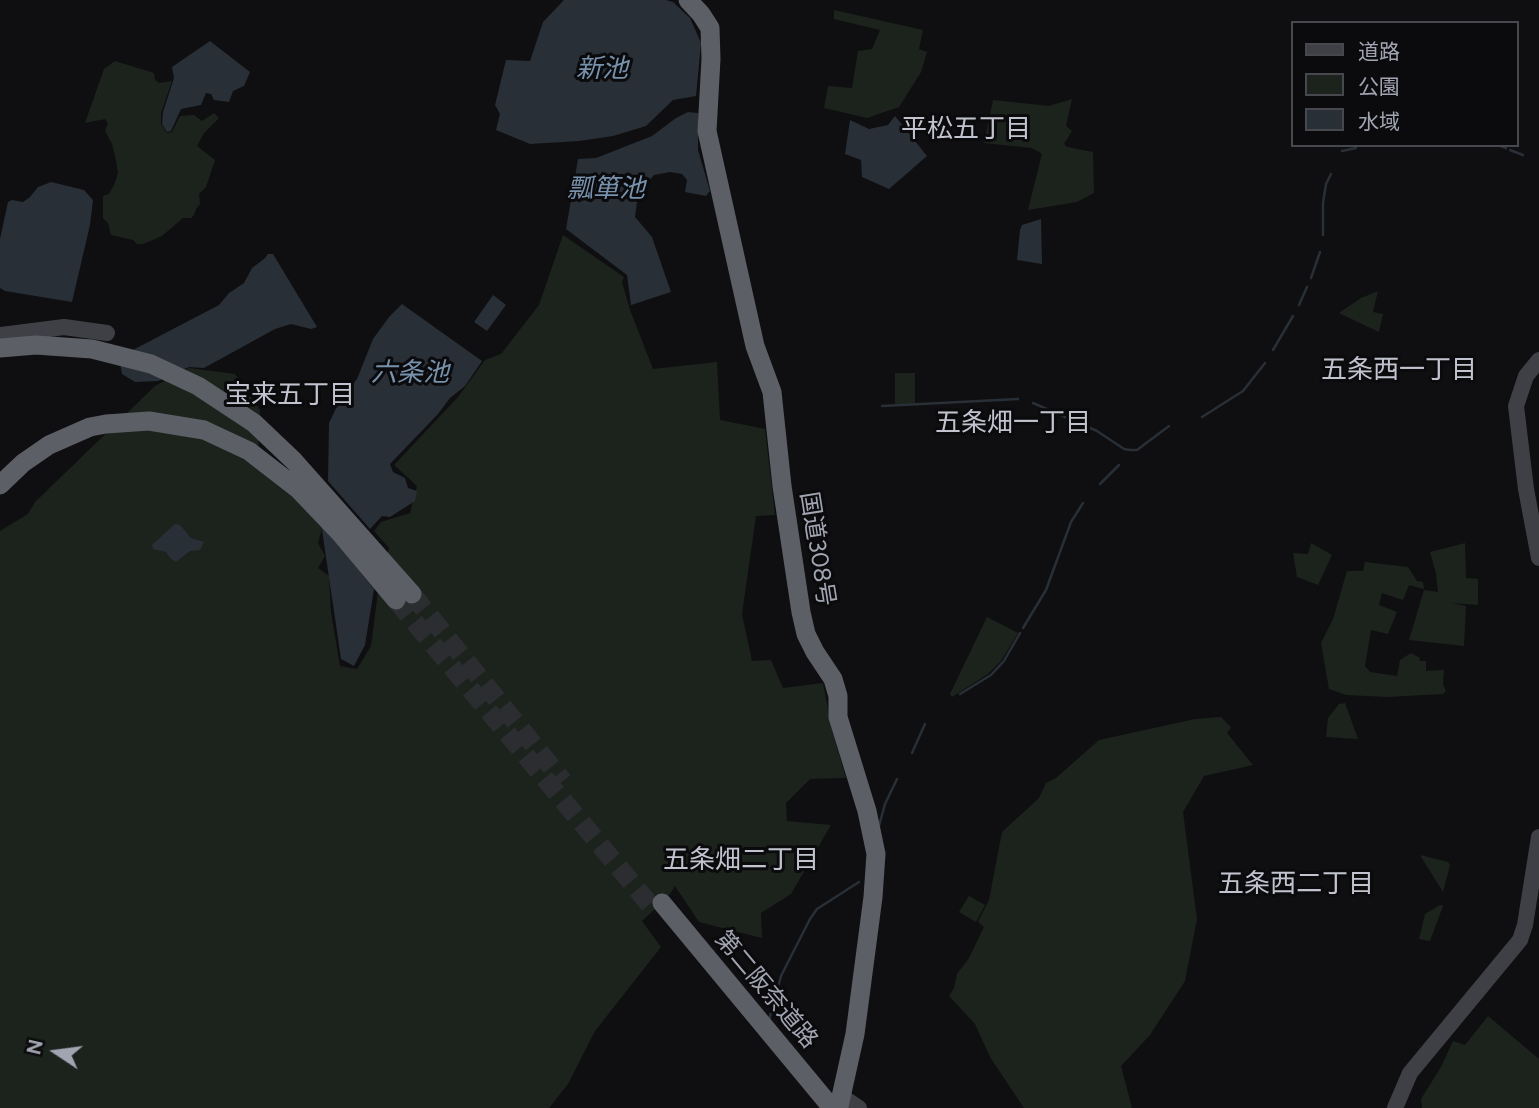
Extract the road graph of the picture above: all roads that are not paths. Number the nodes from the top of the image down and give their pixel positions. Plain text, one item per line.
1 (688, 0) edge
2 (0, 335) edge
3 (106, 342) junction
4 (0, 348) edge
5 (1539, 360) edge
6 (0, 485) edge
7 (1539, 558) edge
8 (1539, 838) edge
9 (837, 1103) edge
10 (816, 1108) edge
11 (859, 1108) edge
12 (1395, 1108) edge

1 - 9 highway, 国道308号
2 - 3 street
3 - 4 highway
3 - 6 highway
5 - 7 street
8 - 12 street
9 - 10 highway, 第二阪奈道路
9 - 11 street

